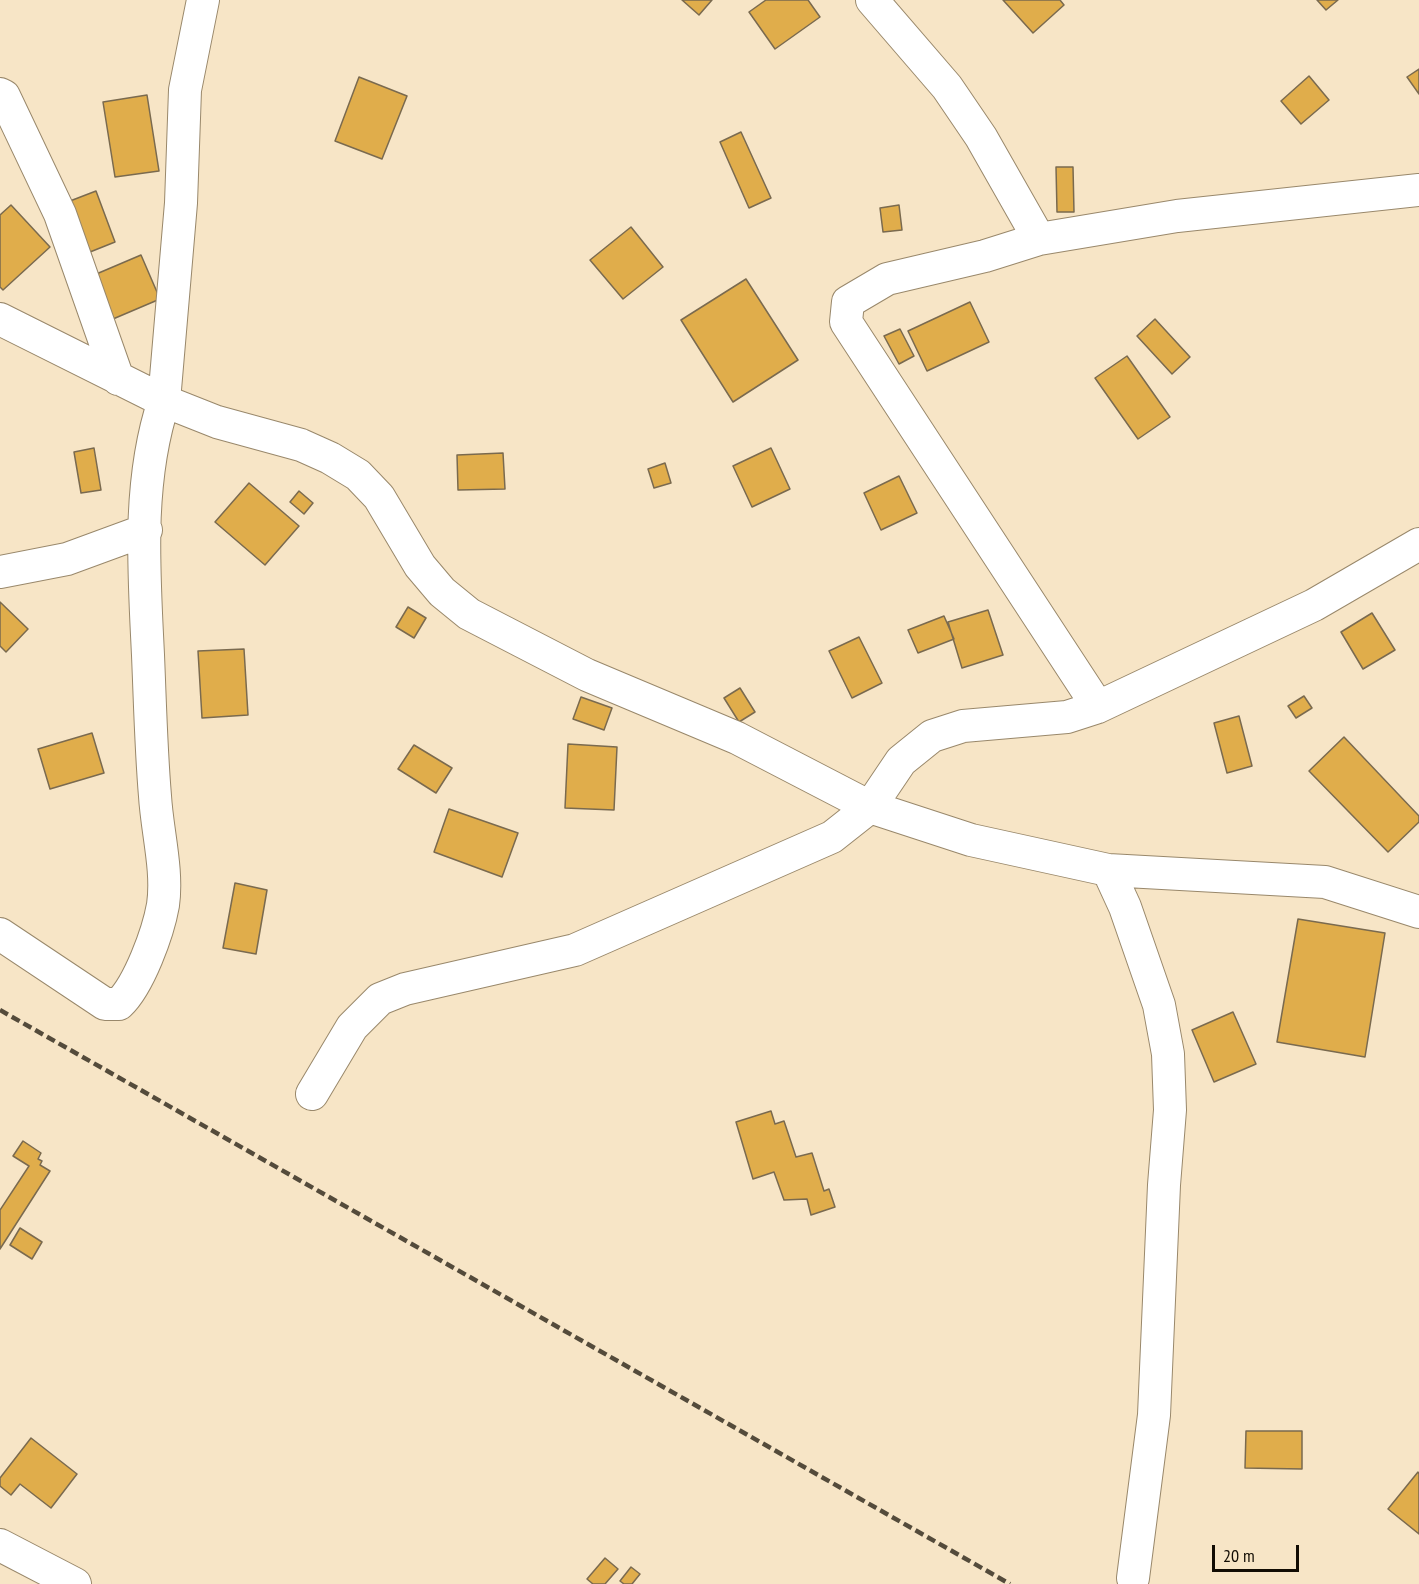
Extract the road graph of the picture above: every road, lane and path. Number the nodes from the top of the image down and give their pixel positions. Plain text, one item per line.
1 (203, 0) edge
2 (872, 0) edge
3 (0, 94) edge
4 (1419, 190) edge
5 (1039, 239) junction
6 (0, 319) edge
7 (118, 379) junction
8 (164, 401) junction
9 (146, 530) junction
10 (1419, 544) edge
11 (0, 572) edge
12 (1098, 707) junction
13 (870, 807) junction
14 (1108, 870) junction
15 (1419, 912) edge
16 (0, 934) edge
17 (312, 1094) dead end
18 (0, 1545) edge
19 (1133, 1578) dead end
20 (75, 1584) edge

1 - 8 street
2 - 5 street
3 - 7 street
4 - 5 street
5 - 12 street
6 - 7 street
7 - 8 street
8 - 9 street
8 - 13 street
9 - 11 street
9 - 16 street
10 - 12 street
12 - 13 street
13 - 14 street
13 - 17 street
14 - 15 street
14 - 19 street
18 - 20 street

